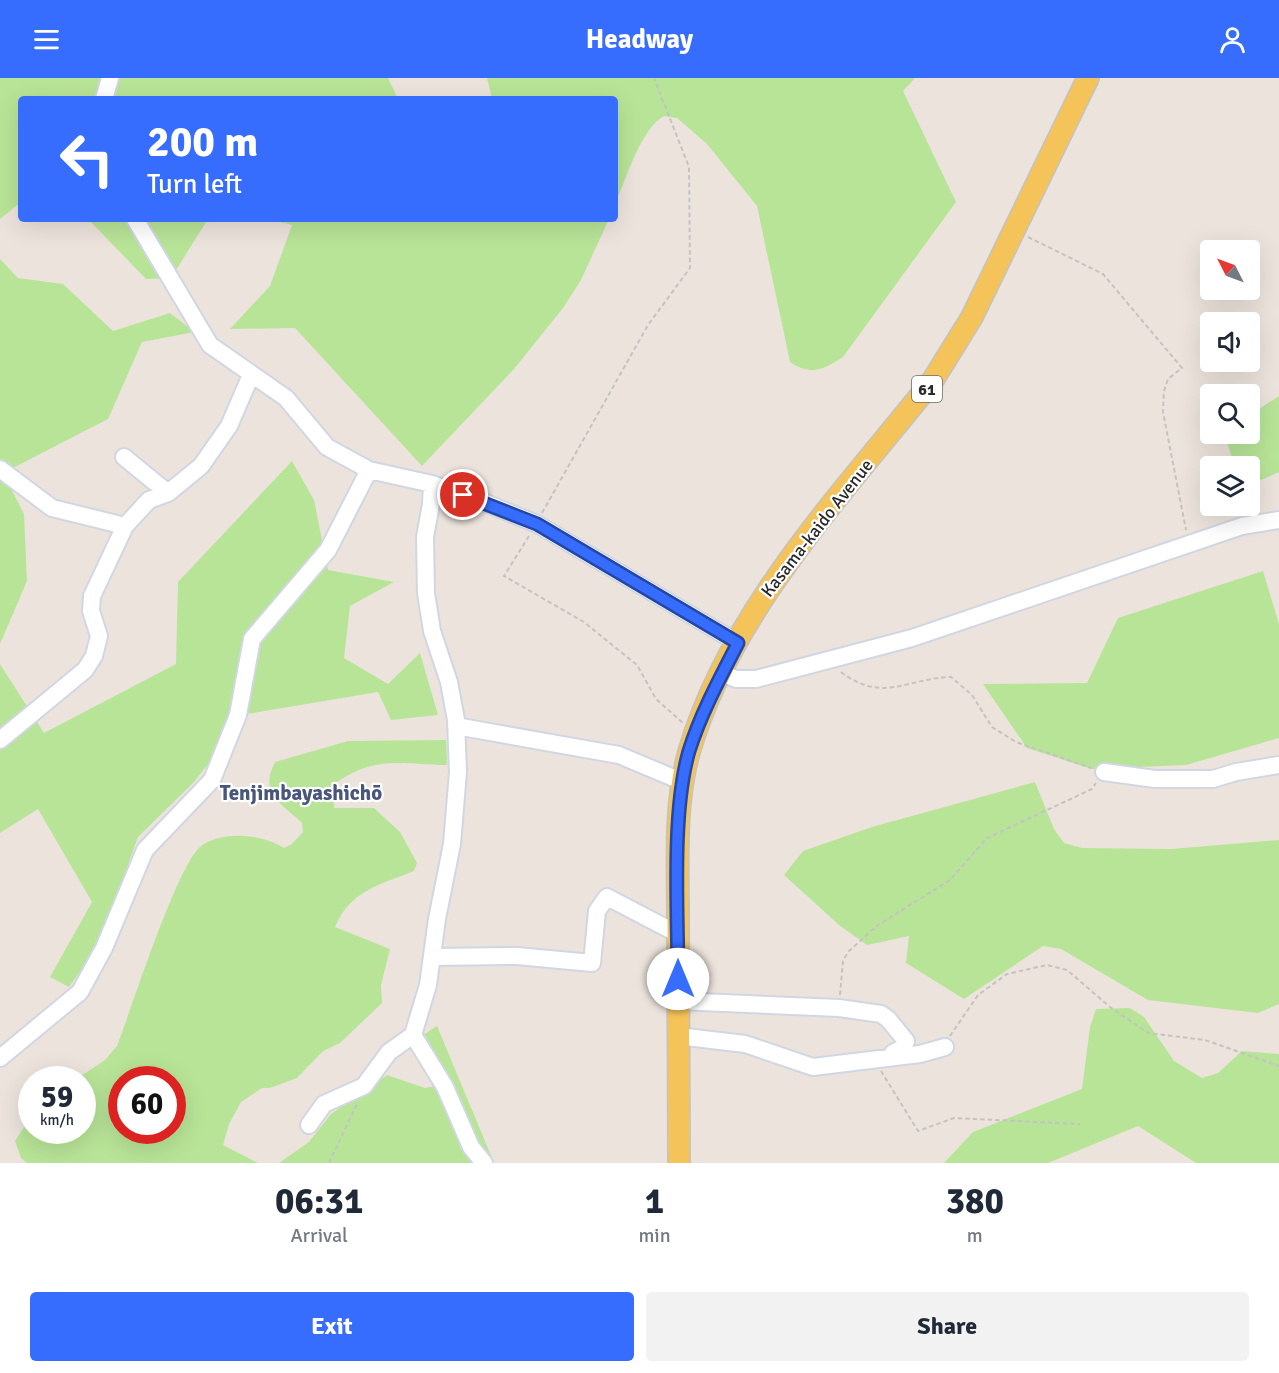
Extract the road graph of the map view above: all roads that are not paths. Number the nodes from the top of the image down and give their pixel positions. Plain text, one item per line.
1 (110, 78) edge
2 (1088, 78) edge
3 (105, 96) edge
4 (137, 222) edge
5 (251, 375) junction
6 (124, 457) dead end
7 (0, 469) edge
8 (369, 470) junction
9 (432, 484) junction
10 (168, 493) junction
11 (1279, 520) edge
12 (125, 526) junction
13 (738, 643) junction
14 (722, 673) junction
15 (456, 726) junction
16 (0, 740) edge
17 (1279, 765) edge
18 (1104, 772) road end
19 (683, 782) junction
20 (678, 934) junction
21 (432, 957) junction
22 (678, 1001) junction
23 (413, 1035) junction
24 (678, 1036) junction
25 (945, 1047) road end
26 (0, 1058) edge
27 (882, 1059) junction
28 (309, 1125) dead end
29 (484, 1163) edge
30 (679, 1163) edge

1 - 3 street
2 - 13 main road, Kasama-kaido Avenue / 61
4 - 5 street
5 - 8 street
5 - 10 street
6 - 10 street
7 - 12 street
8 - 9 street
8 - 26 street
9 - 13 street
9 - 15 street
10 - 12 street
11 - 14 street
12 - 16 street
13 - 14 main road, Kasama-kaido Avenue / 61
14 - 19 main road, Kasama-kaido Avenue / 61
15 - 19 street
15 - 21 street
17 - 18 street
19 - 20 main road, Kasama-kaido Avenue / 61
20 - 21 street
20 - 22 main road, Kasama-kaido Avenue / 61
21 - 23 street
22 - 24 main road, Kasama-kaido Avenue / 61
22 - 27 street
23 - 28 street
23 - 29 street
24 - 27 street
24 - 30 main road, Kasama-kaido Avenue / 61
25 - 27 street

